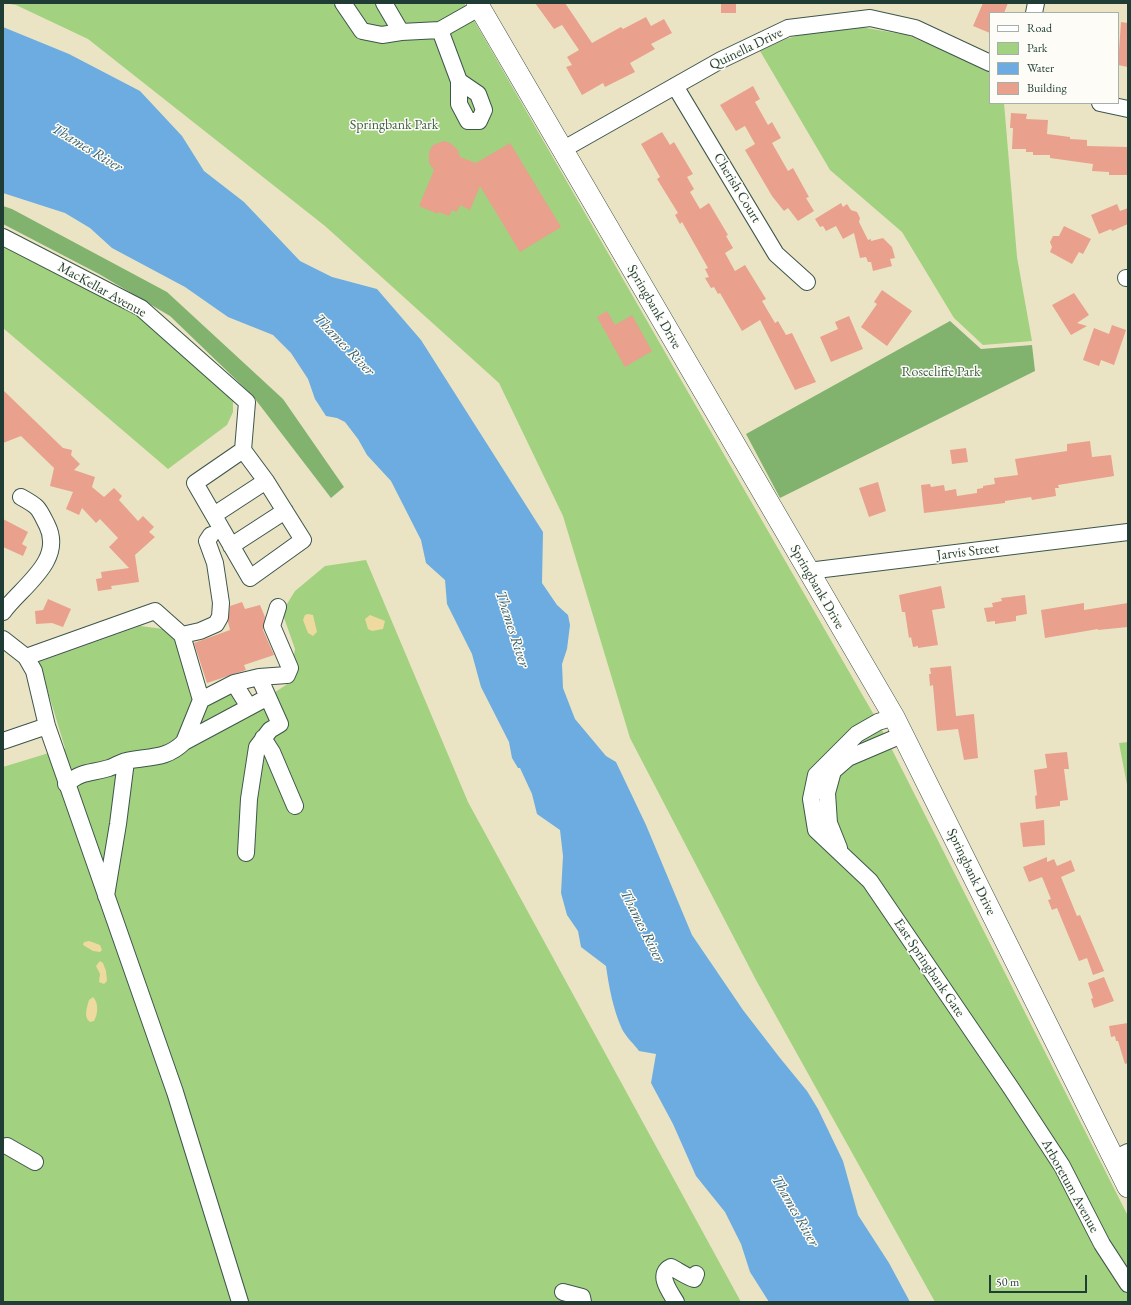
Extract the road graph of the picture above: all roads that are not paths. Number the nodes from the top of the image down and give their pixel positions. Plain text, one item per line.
1 (343, 3) edge
2 (384, 3) edge
3 (478, 5) edge
4 (440, 30) junction
5 (401, 32) junction
6 (989, 63) edge
7 (459, 81) dead end
8 (675, 86) junction
9 (1105, 104) edge
10 (1128, 109) edge
11 (562, 150) junction
12 (3, 237) edge
13 (806, 282) dead end
14 (243, 450) junction
15 (266, 481) junction
16 (21, 497) dead end
17 (285, 511) junction
18 (214, 515) junction
19 (1128, 532) edge
20 (211, 535) dead end
21 (231, 546) junction
22 (808, 571) junction
23 (278, 607) dead end
24 (3, 612) edge
25 (182, 635) junction
26 (3, 639) edge
27 (26, 657) junction
28 (259, 678) junction
29 (234, 683) junction
30 (268, 697) junction
31 (201, 700) junction
32 (249, 707) junction
33 (46, 726) junction
34 (898, 726) junction
35 (263, 738) junction
36 (3, 741) edge
37 (184, 742) junction
38 (126, 761) junction
39 (66, 784) junction
40 (295, 806) dead end
41 (246, 853) dead end
42 (841, 853) junction
43 (106, 897) junction
44 (1011, 1088) joint
45 (7, 1146) dead end
46 (1121, 1156) edge
47 (35, 1162) dead end
48 (1128, 1187) edge
49 (696, 1274) dead end
50 (1128, 1284) edge
51 (563, 1292) dead end
52 (240, 1302) edge
53 (583, 1302) edge
54 (676, 1302) edge

1 - 5 street
2 - 5 street
3 - 4 street
3 - 11 main road, Springbank Drive
4 - 5 street
4 - 7 street
6 - 8 street, Quinella Drive
8 - 11 street, Quinella Drive
8 - 13 street, Cherish Court
9 - 10 street
11 - 22 main road, Springbank Drive
12 - 14 street, MacKellar Avenue
14 - 15 street
14 - 18 street
15 - 17 street
15 - 18 street
16 - 24 street
17 - 21 street
17 - 21 street
18 - 21 street
19 - 22 street, Jarvis Street
20 - 25 street
22 - 34 main road, Springbank Drive
23 - 28 street
25 - 27 street
25 - 31 street
26 - 27 street
27 - 33 street
28 - 29 street
28 - 30 street
29 - 31 street
29 - 32 street
30 - 32 street
30 - 35 street
31 - 37 street
32 - 37 street
33 - 36 street
33 - 39 street
34 - 42 street, East Springbank Gate
34 - 42 street, East Springbank Gate
34 - 46 main road, Springbank Drive
35 - 40 street
35 - 41 street
37 - 38 street
38 - 39 street
38 - 43 street
39 - 43 street
42 - 44 street, East Springbank Gate
43 - 52 street
44 - 50 street, Arboretum Avenue
45 - 47 street
46 - 48 main road, Springbank Drive
49 - 54 street
51 - 53 street

